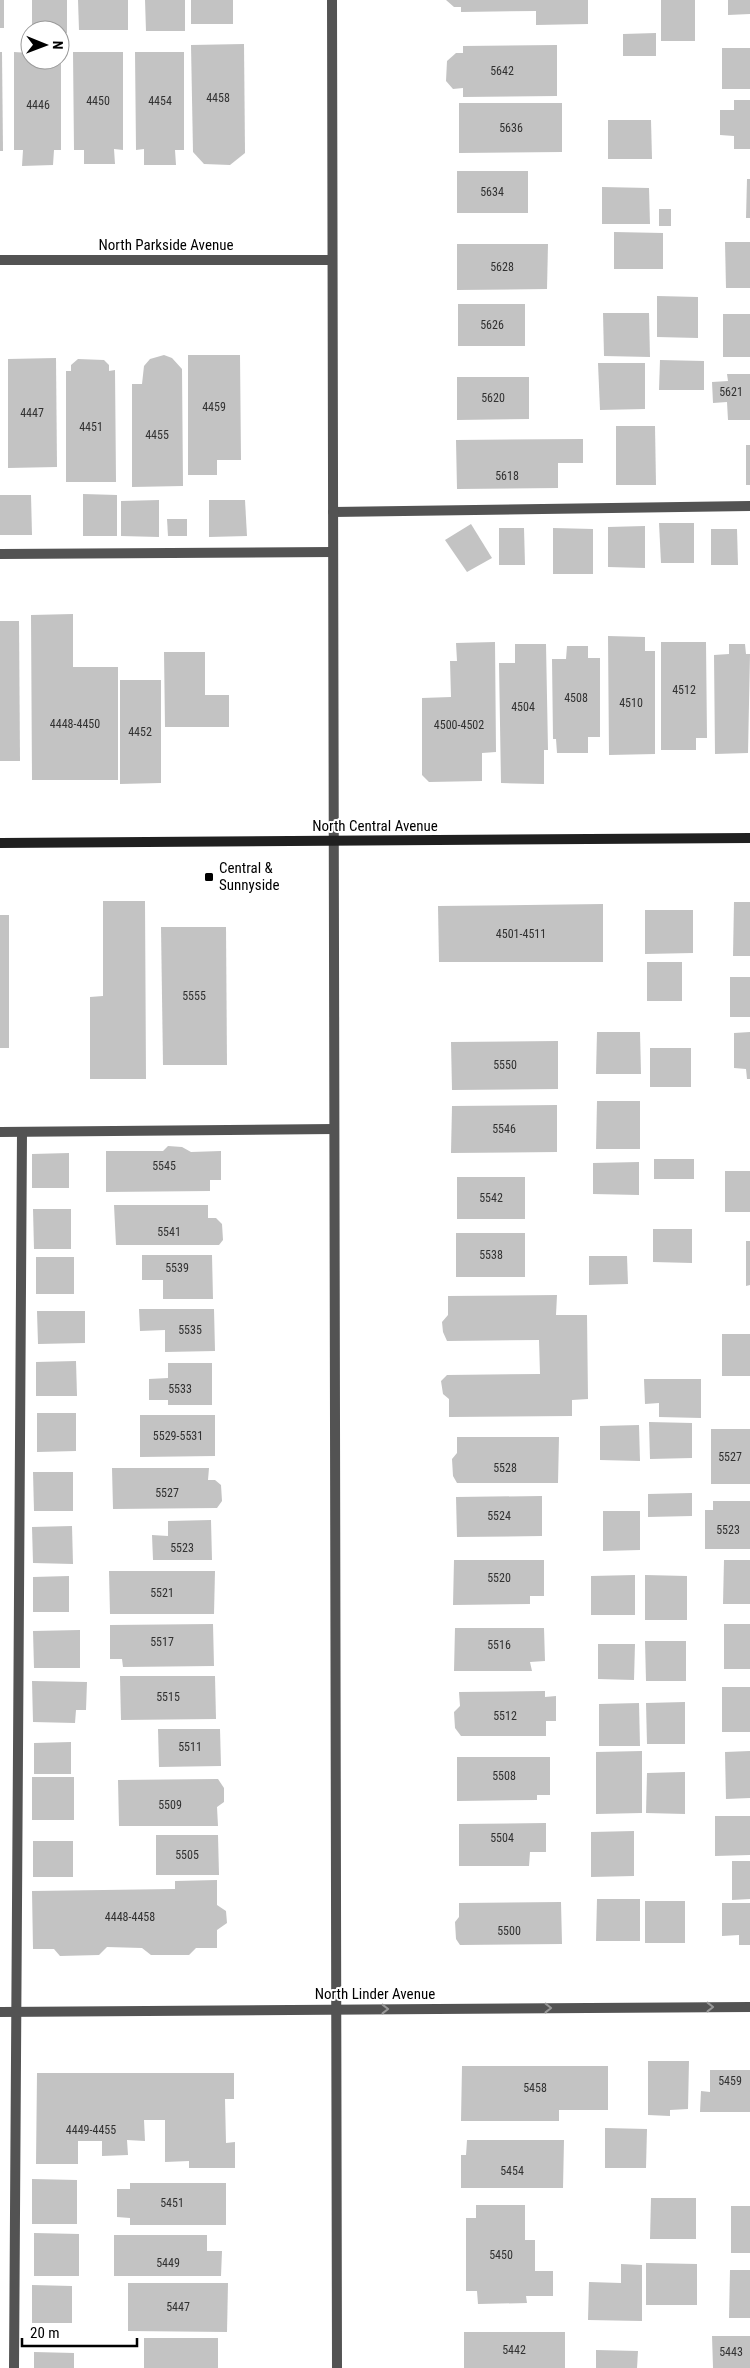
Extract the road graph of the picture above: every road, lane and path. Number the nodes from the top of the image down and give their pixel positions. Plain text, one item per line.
1 (332, 0) edge
2 (0, 260) edge
3 (332, 260) junction
4 (750, 506) edge
5 (333, 512) junction
6 (333, 552) junction
7 (0, 554) edge
8 (750, 838) edge
9 (334, 841) junction
10 (0, 843) edge
11 (334, 1129) junction
12 (0, 1132) edge
13 (22, 1132) junction
14 (750, 2007) edge
15 (336, 2009) junction
16 (15, 2011) junction
17 (0, 2012) edge
18 (14, 2368) edge
19 (337, 2368) edge

1 - 3 street
2 - 3 street, North Parkside Avenue
3 - 5 street
4 - 5 street
5 - 6 street
6 - 7 street
6 - 9 street
8 - 9 main road, North Central Avenue
9 - 10 main road, North Central Avenue
9 - 11 street
11 - 13 street
11 - 15 street
12 - 13 street
13 - 16 street
15 -> 14 street, North Linder Avenue
15 - 16 street, North Linder Avenue
15 - 19 street
16 - 17 street, North Linder Avenue
16 - 18 street

